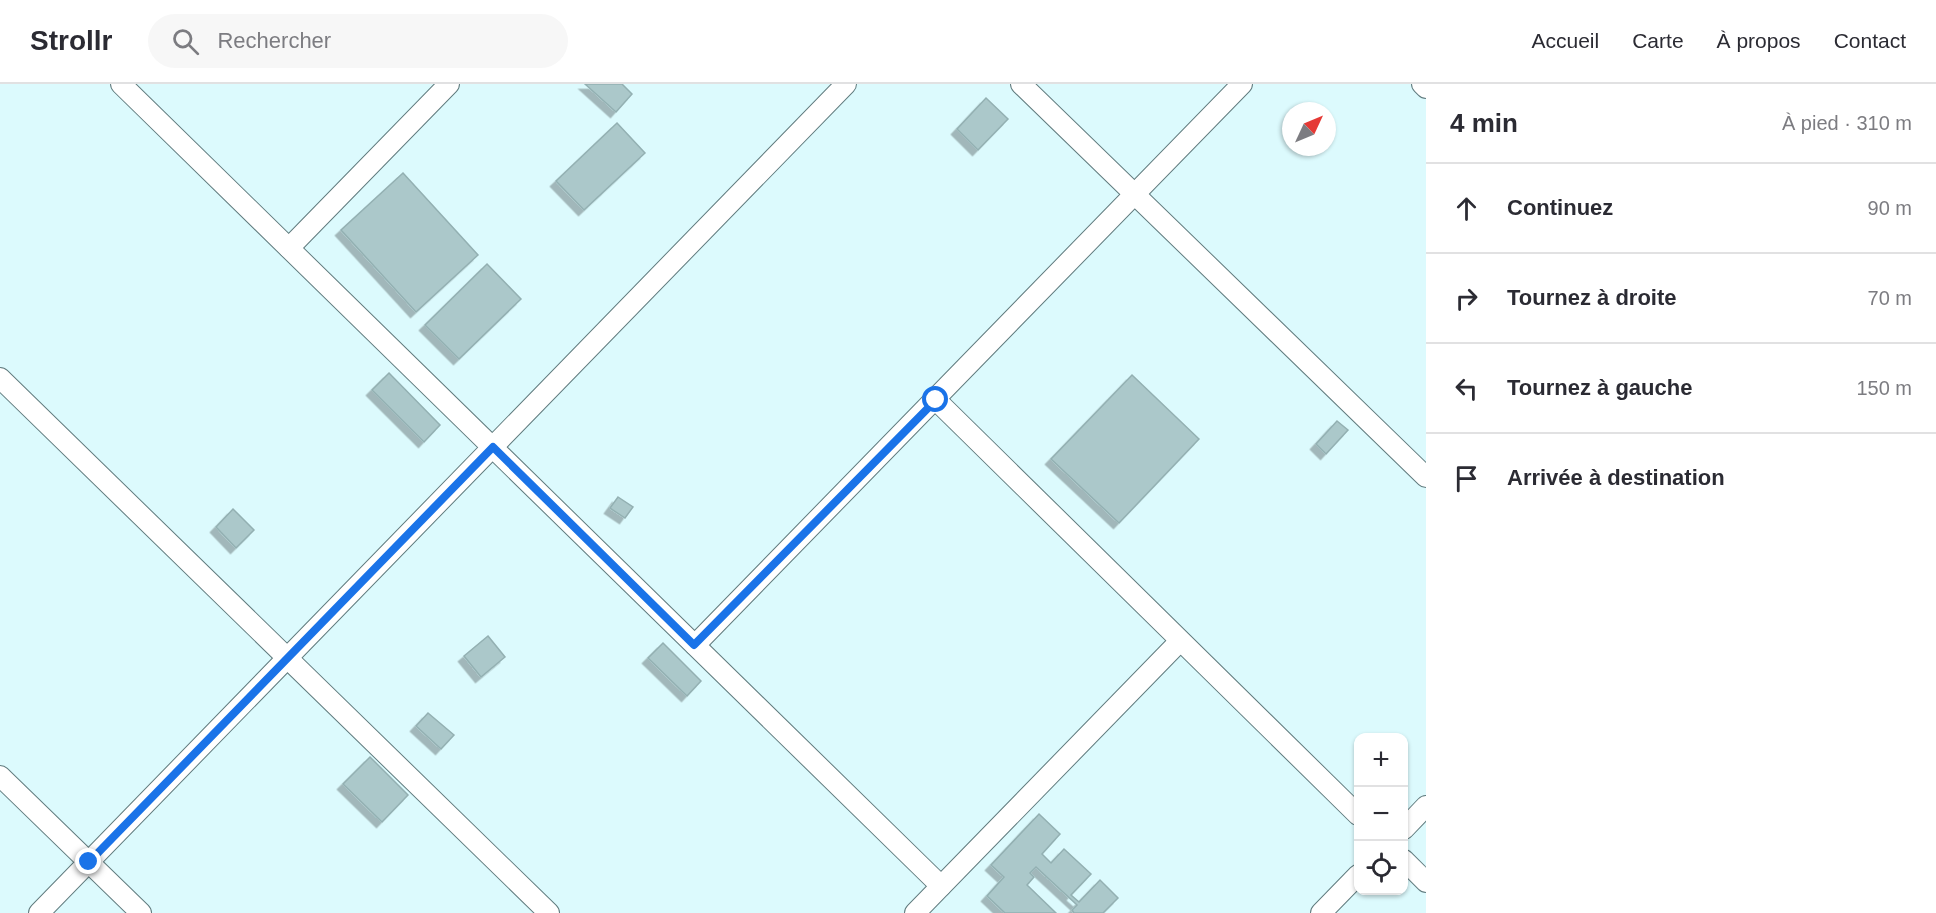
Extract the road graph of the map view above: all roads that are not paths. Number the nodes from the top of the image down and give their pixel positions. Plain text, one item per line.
1 (121, 84) edge
2 (449, 84) edge
3 (846, 84) edge
4 (1021, 84) edge
5 (1242, 84) edge
6 (1422, 84) edge
7 (1426, 88) edge
8 (1134, 194) junction
9 (289, 248) junction
10 (0, 378) edge
11 (936, 400) junction
12 (493, 447) junction
13 (1426, 477) edge
14 (1180, 641) junction
15 (694, 645) junction
16 (287, 658) junction
17 (0, 776) edge
18 (1426, 806) edge
19 (1354, 810) edge
20 (1408, 825) edge
21 (89, 862) junction
22 (1408, 864) edge
23 (1354, 880) edge
24 (1426, 882) edge
25 (942, 886) junction
26 (39, 913) edge
27 (141, 913) edge
28 (549, 913) edge
29 (915, 913) edge
30 (1321, 913) edge

1 - 9 street
2 - 9 street
3 - 12 street
4 - 8 street
5 - 8 street
6 - 7 street
8 - 11 street
8 - 13 street
9 - 12 street
10 - 16 street
11 - 14 street
11 - 15 street
12 - 15 street
12 - 16 street
14 - 19 street
14 - 25 street
15 - 25 street
16 - 21 street
16 - 28 street
17 - 21 street
18 - 20 street
21 - 26 street
21 - 27 street
22 - 24 street
23 - 30 street
25 - 29 street

